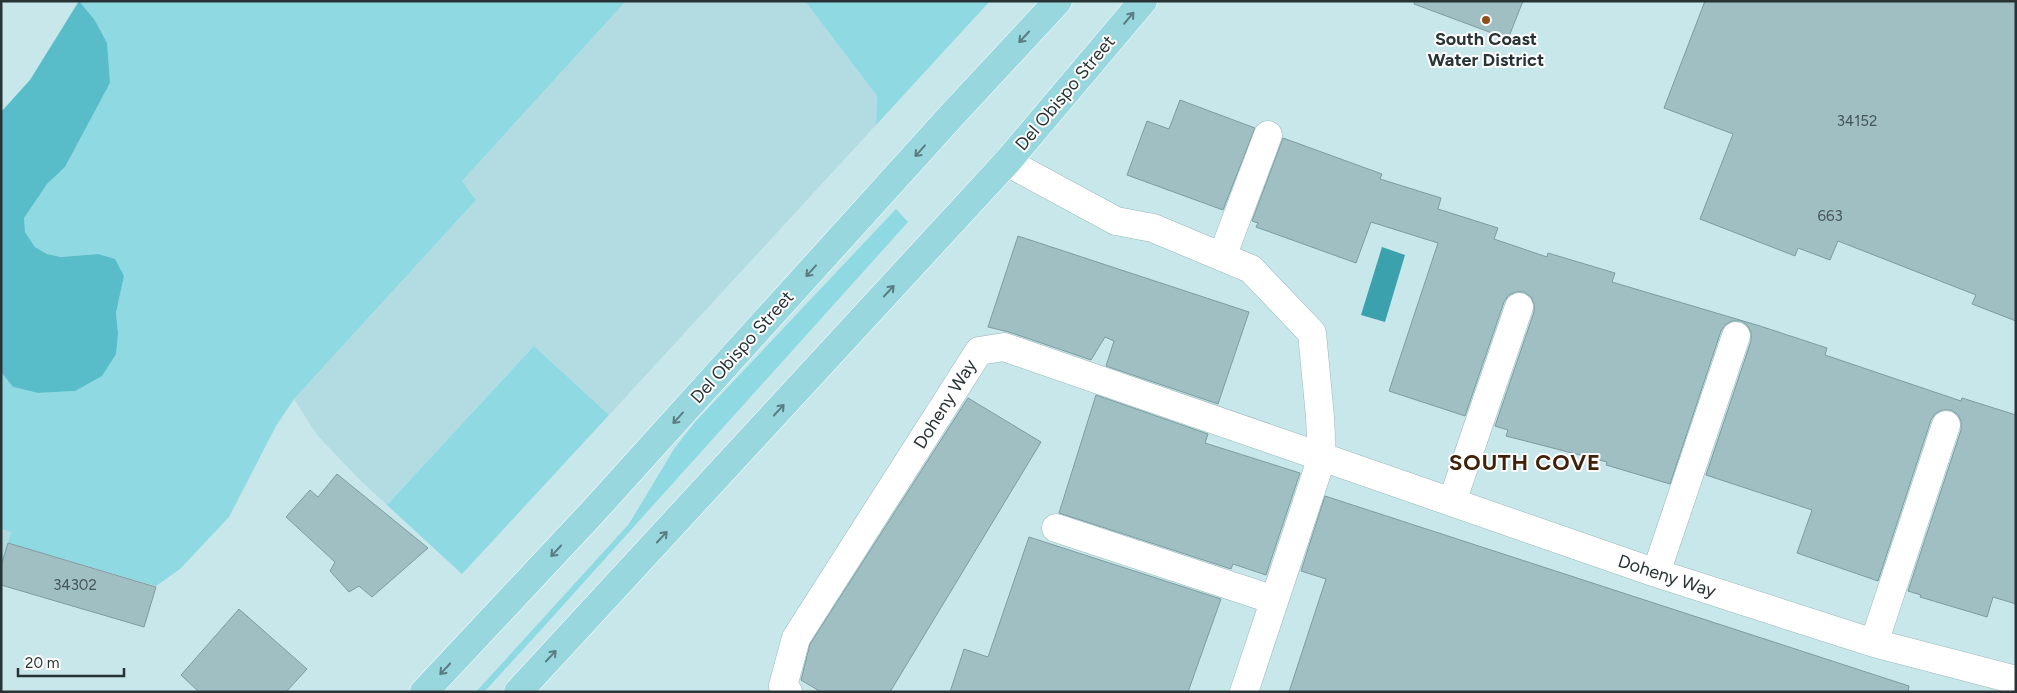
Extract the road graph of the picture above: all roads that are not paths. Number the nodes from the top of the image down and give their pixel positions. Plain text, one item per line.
1 (1058, 1) edge
2 (1143, 1) edge
3 (1268, 135) dead end
4 (1007, 162) junction
5 (1222, 257) junction
6 (1518, 307) dead end
7 (1736, 336) dead end
8 (1946, 425) dead end
9 (1322, 457) junction
10 (1452, 502) junction
11 (1056, 528) dead end
12 (1656, 573) junction
13 (1274, 600) junction
14 (1874, 643) junction
15 (2016, 680) edge
16 (424, 692) edge
17 (518, 692) edge
18 (788, 692) edge
19 (1244, 692) edge

1 -> 16 main road, Del Obispo Street
4 -> 2 main road, Del Obispo Street
3 - 5 street
4 - 5 street
17 -> 4 main road, Del Obispo Street
5 - 9 street
6 - 10 street
7 - 12 street
8 - 14 street
9 - 10 street, Doheny Way
9 - 13 street
9 - 18 street, Doheny Way
10 - 12 street, Doheny Way
11 - 13 street
12 - 14 street, Doheny Way
13 - 19 street
14 - 15 street, Doheny Way

